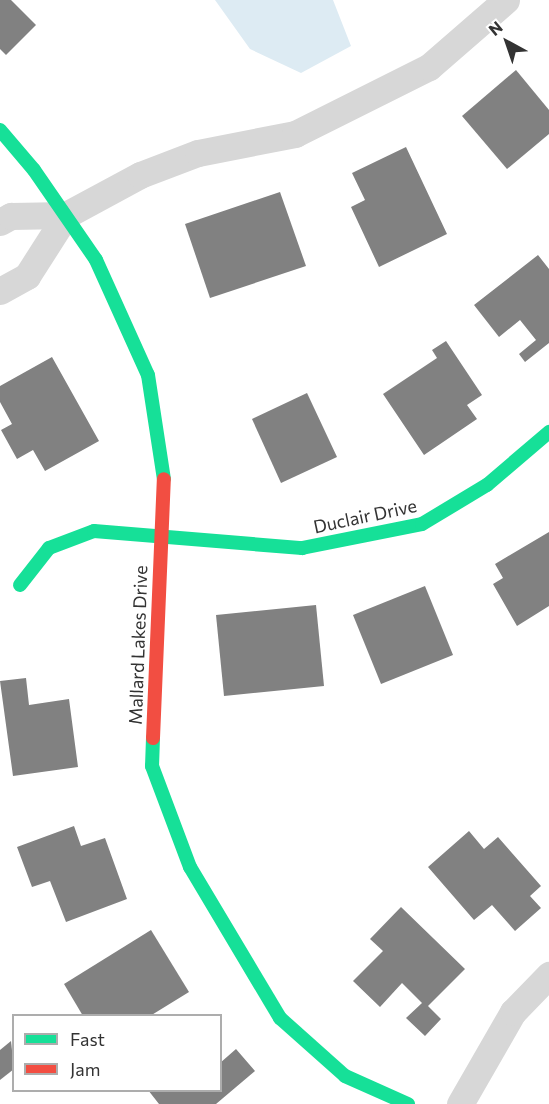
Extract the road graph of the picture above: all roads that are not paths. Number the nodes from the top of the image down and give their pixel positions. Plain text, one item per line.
1 (506, 0) edge
2 (0, 130) edge
3 (66, 215) junction
4 (0, 222) edge
5 (0, 291) edge
6 (549, 432) edge
7 (160, 539) junction
8 (20, 585) dead end
9 (549, 975) edge
10 (408, 1104) edge
11 (460, 1104) edge

1 - 3 street
2 - 3 street, Mallard Lakes Drive
3 - 4 street
3 - 5 street
3 - 7 street, Mallard Lakes Drive
6 - 7 street, Duclair Drive
7 - 8 street, Duclair Drive
7 - 10 street, Mallard Lakes Drive
9 - 11 street

